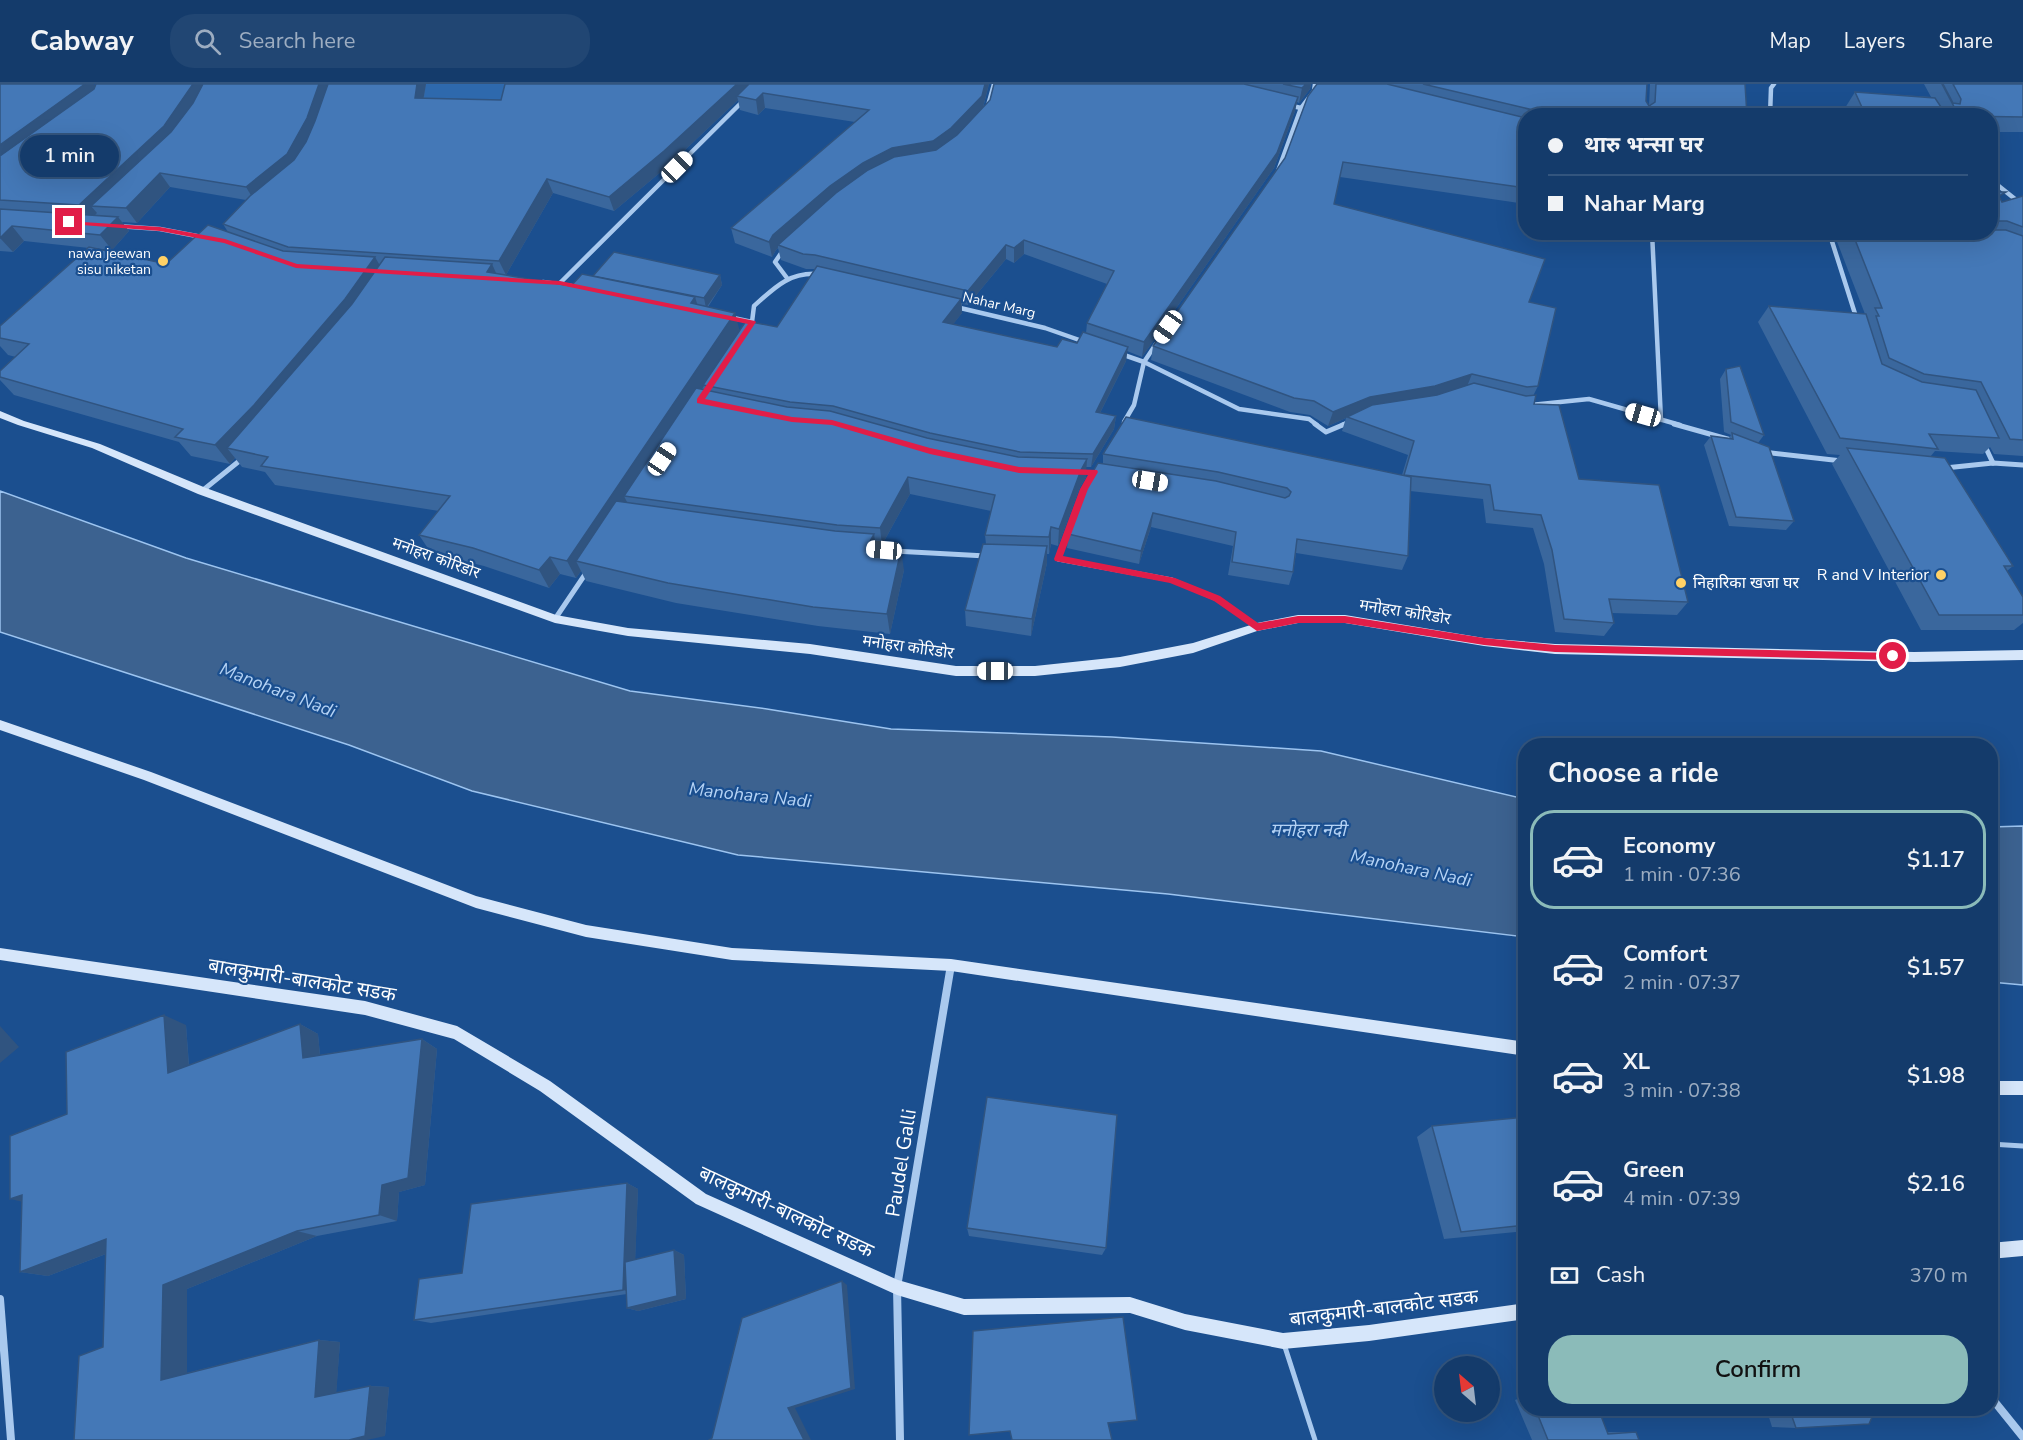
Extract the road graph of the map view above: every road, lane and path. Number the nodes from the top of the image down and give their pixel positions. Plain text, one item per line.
1 (994, 84) edge
2 (1315, 84) edge
3 (1774, 84) edge
4 (752, 92) edge
5 (1278, 103) edge
6 (1301, 108) junction
7 (1770, 108) edge
8 (986, 113) edge
9 (1272, 179) edge
10 (1998, 185) edge
11 (2023, 204) edge
12 (2013, 208) edge
13 (115, 225) edge
14 (214, 239) edge
15 (1653, 240) edge
16 (1831, 240) edge
17 (786, 247) edge
18 (828, 277) edge
19 (787, 278) junction
20 (536, 281) edge
21 (560, 283) junction
22 (583, 288) edge
23 (953, 307) edge
24 (718, 315) edge
25 (752, 322) junction
26 (1860, 331) edge
27 (746, 332) edge
28 (1157, 342) edge
29 (1089, 343) edge
30 (1111, 351) edge
31 (1144, 362) junction
32 (1520, 406) edge
33 (0, 414) edge
34 (1356, 419) edge
35 (1661, 420) junction
36 (1123, 424) edge
37 (1983, 442) edge
38 (1741, 444) edge
39 (1752, 448) edge
40 (245, 456) edge
41 (1846, 461) edge
42 (1993, 463) junction
43 (2023, 465) edge
44 (1939, 469) edge
45 (1083, 472) edge
46 (202, 492) junction
47 (884, 550) edge
48 (999, 557) edge
49 (1046, 558) edge
50 (1058, 559) junction
51 (592, 563) edge
52 (555, 619) junction
53 (1257, 627) junction
54 (2023, 655) edge
55 (0, 725) edge
56 (0, 954) edge
57 (951, 965) junction
58 (1518, 1048) edge
59 (1998, 1088) edge
60 (2023, 1088) edge
61 (1998, 1144) edge
62 (2023, 1146) edge
63 (2023, 1248) edge
64 (1998, 1250) edge
65 (897, 1287) junction
66 (0, 1299) edge
67 (1518, 1312) edge
68 (1283, 1341) junction
69 (1998, 1406) edge
70 (2023, 1437) edge
71 (11, 1440) edge
72 (900, 1440) edge
73 (1315, 1440) edge

1 - 8 street
2 - 6 street
3 - 7 street
4 - 21 street
5 - 6 street
6 - 9 street
10 - 11 street
11 - 12 street
13 - 14 street
15 - 35 street
16 - 26 street
17 - 19 street
18 - 19 street
19 - 25 street
20 - 21 street
21 - 22 street
23 - 29 street, Nahar Marg
24 - 25 street
25 - 27 street
28 - 31 street
30 - 31 street
31 - 34 street
31 - 36 street
32 - 35 street
33 - 46 main road, मनोहरा कोरिडोर
35 - 38 street
37 - 42 street
39 - 41 street
40 - 46 street
42 - 43 street
42 - 44 street
45 - 50 street
46 - 52 main road, मनोहरा कोरिडोर
47 - 48 street
49 - 50 street
50 - 53 street
51 - 52 street
52 - 53 main road, मनोहरा कोरिडोर
53 - 54 main road, मनोहरा कोरिडोर
55 - 57 main road
56 - 65 main road, बालकुमारी-बालकोट सडक
57 - 58 main road
57 - 65 street, Paudel Galli
59 - 60 main road
61 - 62 lane
63 - 64 main road
65 - 68 main road, बालकुमारी-बालकोट सडक
65 - 72 street, Paudel Galli
66 - 71 street
67 - 68 main road, बालकुमारी-बालकोट सडक
68 - 73 lane
69 - 70 street

